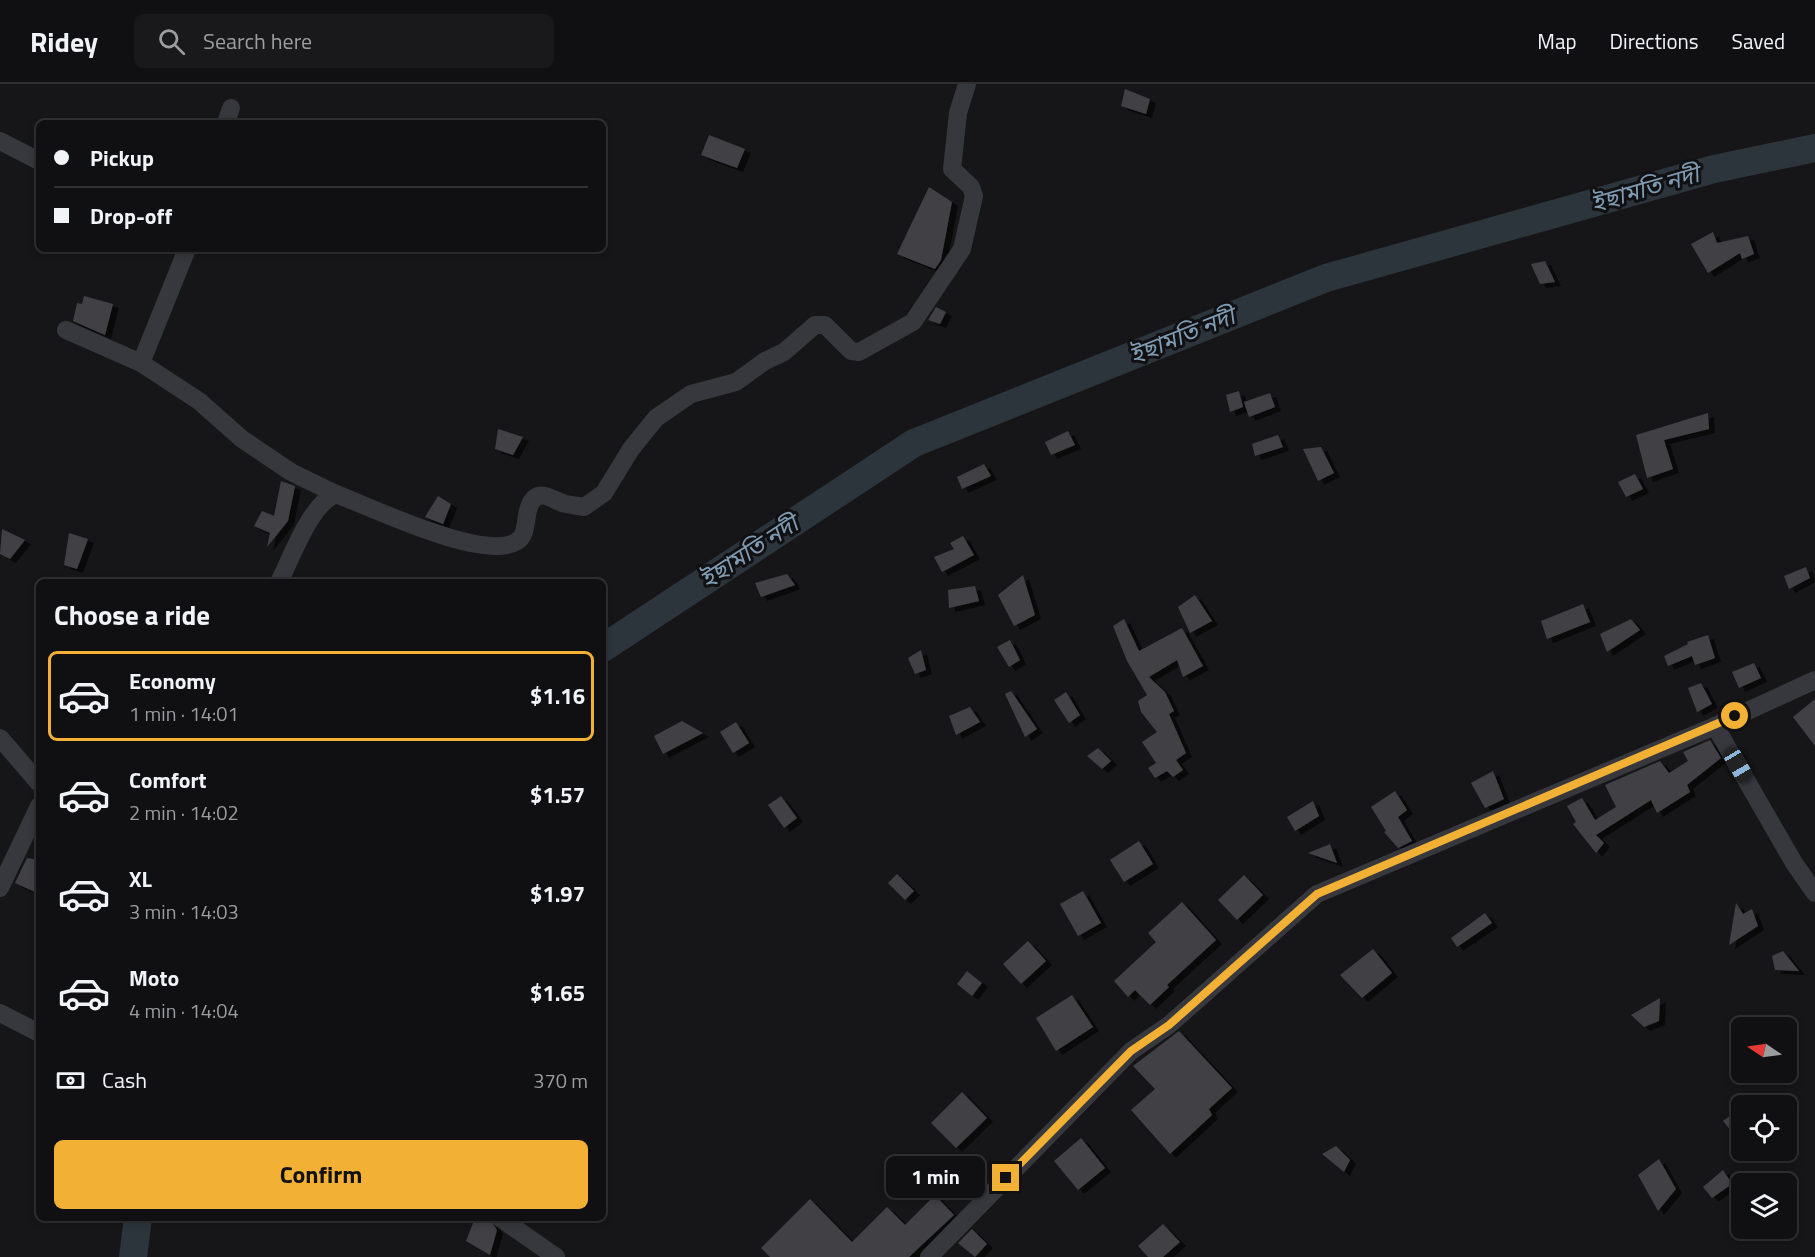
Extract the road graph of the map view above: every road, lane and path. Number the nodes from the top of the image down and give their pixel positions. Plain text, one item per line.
1 (967, 84) edge
2 (0, 141) edge
3 (36, 159) edge
4 (186, 252) edge
5 (66, 330) dead end
6 (141, 363) junction
7 (336, 494) junction
8 (280, 579) edge
9 (1815, 680) edge
10 (1715, 726) junction
11 (0, 738) edge
12 (36, 780) edge
13 (36, 812) edge
14 (0, 888) edge
15 (1815, 893) edge
16 (0, 1013) edge
17 (36, 1031) edge
18 (504, 1221) edge
19 (556, 1257) edge
20 (929, 1257) edge

1 - 7 street
2 - 3 street
4 - 6 street
5 - 6 street
6 - 7 street
7 - 8 street
9 - 10 street
10 - 15 street
10 - 20 street
11 - 12 street
13 - 14 street
16 - 17 street
18 - 19 street

